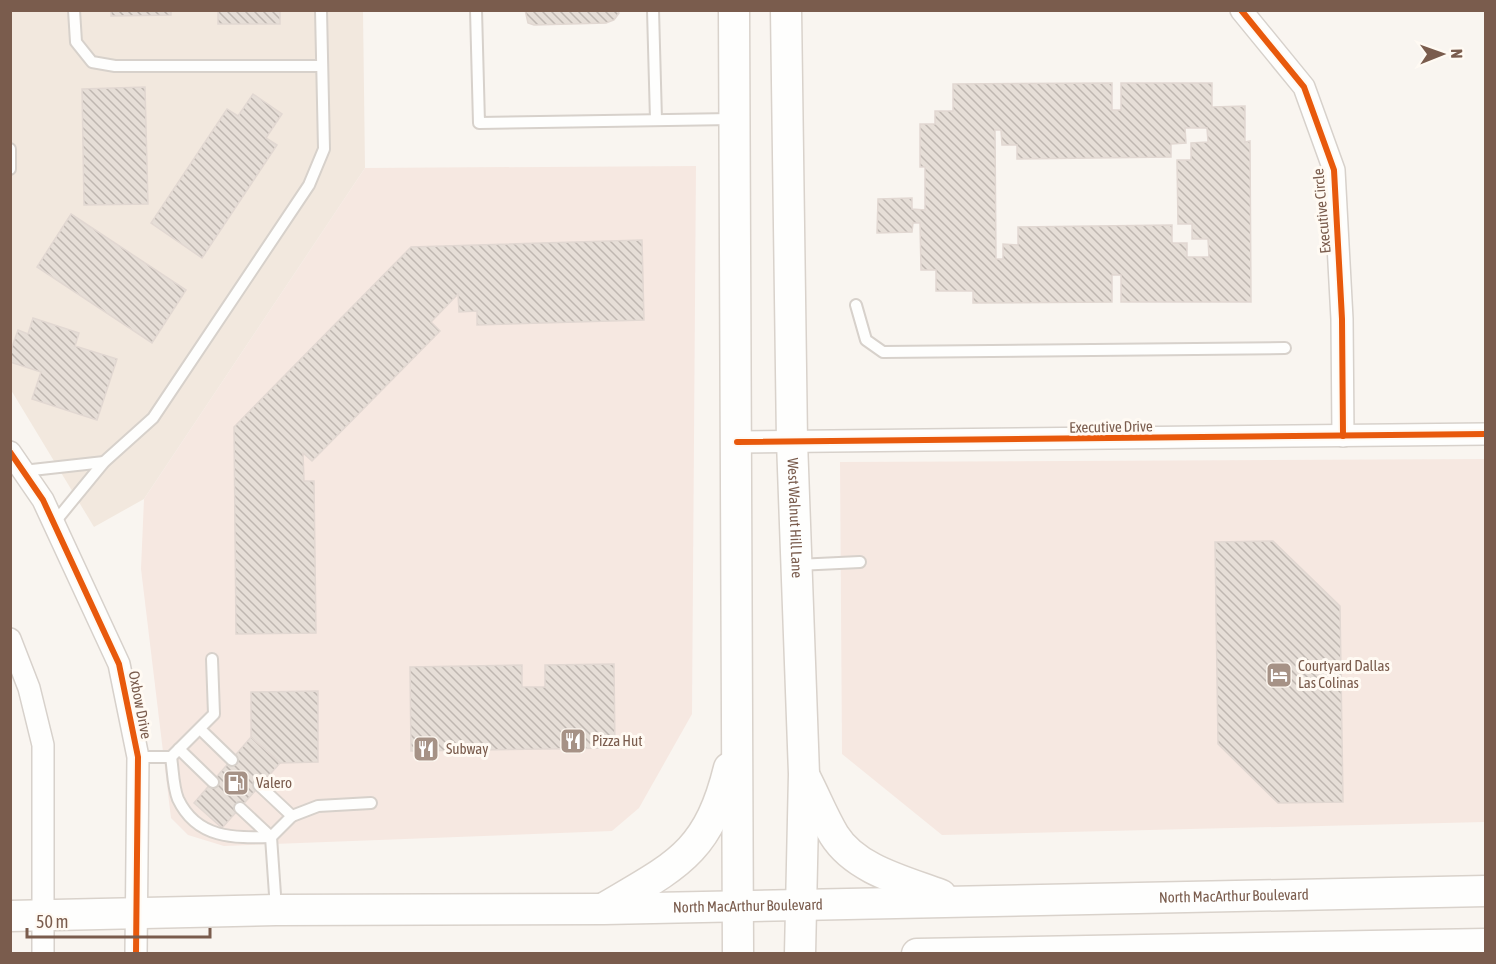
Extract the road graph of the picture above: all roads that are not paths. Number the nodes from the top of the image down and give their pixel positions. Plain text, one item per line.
1 (74, 10) edge
2 (321, 10) edge
3 (476, 10) edge
4 (653, 10) edge
5 (734, 10) edge
6 (786, 10) edge
7 (1241, 10) edge
8 (322, 66) junction
9 (735, 119) junction
10 (656, 120) junction
11 (10, 149) edge
12 (10, 169) edge
13 (856, 305) dead end
14 (1285, 348) dead end
15 (1485, 434) edge
16 (1343, 436) junction
17 (792, 441) junction
18 (737, 442) junction
19 (10, 452) edge
20 (104, 462) junction
21 (23, 471) junction
22 (54, 523) junction
23 (860, 562) dead end
24 (796, 565) junction
25 (10, 639) edge
26 (212, 659) dead end
27 (200, 729) junction
28 (738, 733) junction
29 (175, 753) junction
30 (138, 757) junction
31 (232, 760) dead end
32 (804, 774) junction
33 (213, 782) dead end
34 (260, 785) dead end
35 (372, 803) dead end
36 (240, 808) dead end
37 (292, 816) junction
38 (271, 837) junction
39 (1485, 891) edge
40 (955, 900) junction
41 (801, 903) junction
42 (738, 906) junction
43 (604, 909) junction
44 (276, 910) junction
45 (139, 913) junction
46 (44, 915) junction
47 (10, 916) edge
48 (1485, 944) edge
49 (1294, 950) edge
50 (1114, 952) edge
51 (958, 953) edge
52 (43, 954) edge
53 (136, 954) edge
54 (738, 954) edge
55 (800, 954) edge
56 (917, 954) edge

1 - 8 lane
2 - 8 lane
3 - 10 lane
4 - 10 lane
5 - 9 main road
6 - 17 main road, West Walnut Hill Lane
7 - 16 street, Executive Circle
8 - 20 lane
9 - 10 lane
9 - 18 main road
11 - 12 lane
13 - 14 lane
15 - 16 street, Executive Drive
16 - 17 street, Executive Drive
17 - 18 street, Executive Drive
17 - 24 main road, West Walnut Hill Lane
18 - 28 main road
19 - 21 street, Oxbow Drive
20 - 21 lane
20 - 22 lane
21 - 22 street, Oxbow Drive
22 - 30 street, Oxbow Drive
23 - 24 lane
24 - 32 main road, West Walnut Hill Lane
25 - 46 street
26 - 27 lane
27 - 29 lane
27 - 31 lane
28 - 42 main road
28 - 43 main road
29 - 30 lane
29 - 33 lane
29 - 38 lane
30 - 45 street, Oxbow Drive
32 - 40 main road
32 - 41 main road, West Walnut Hill Lane
34 - 37 lane
35 - 37 lane
36 - 38 lane
37 - 38 lane
38 - 44 lane
39 - 40 main road, North MacArthur Boulevard
40 - 41 main road, North MacArthur Boulevard
41 - 42 main road, North MacArthur Boulevard
41 - 55 main road, West Walnut Hill Lane
42 - 43 main road, North MacArthur Boulevard
42 - 54 main road
43 - 44 main road, North MacArthur Boulevard
44 - 45 main road, North MacArthur Boulevard
45 - 46 main road, North MacArthur Boulevard
45 - 53 street, Oxbow Drive
46 - 47 main road, North MacArthur Boulevard
46 - 52 street
48 - 49 main road
49 - 50 main road
50 - 51 main road
51 - 56 main road

